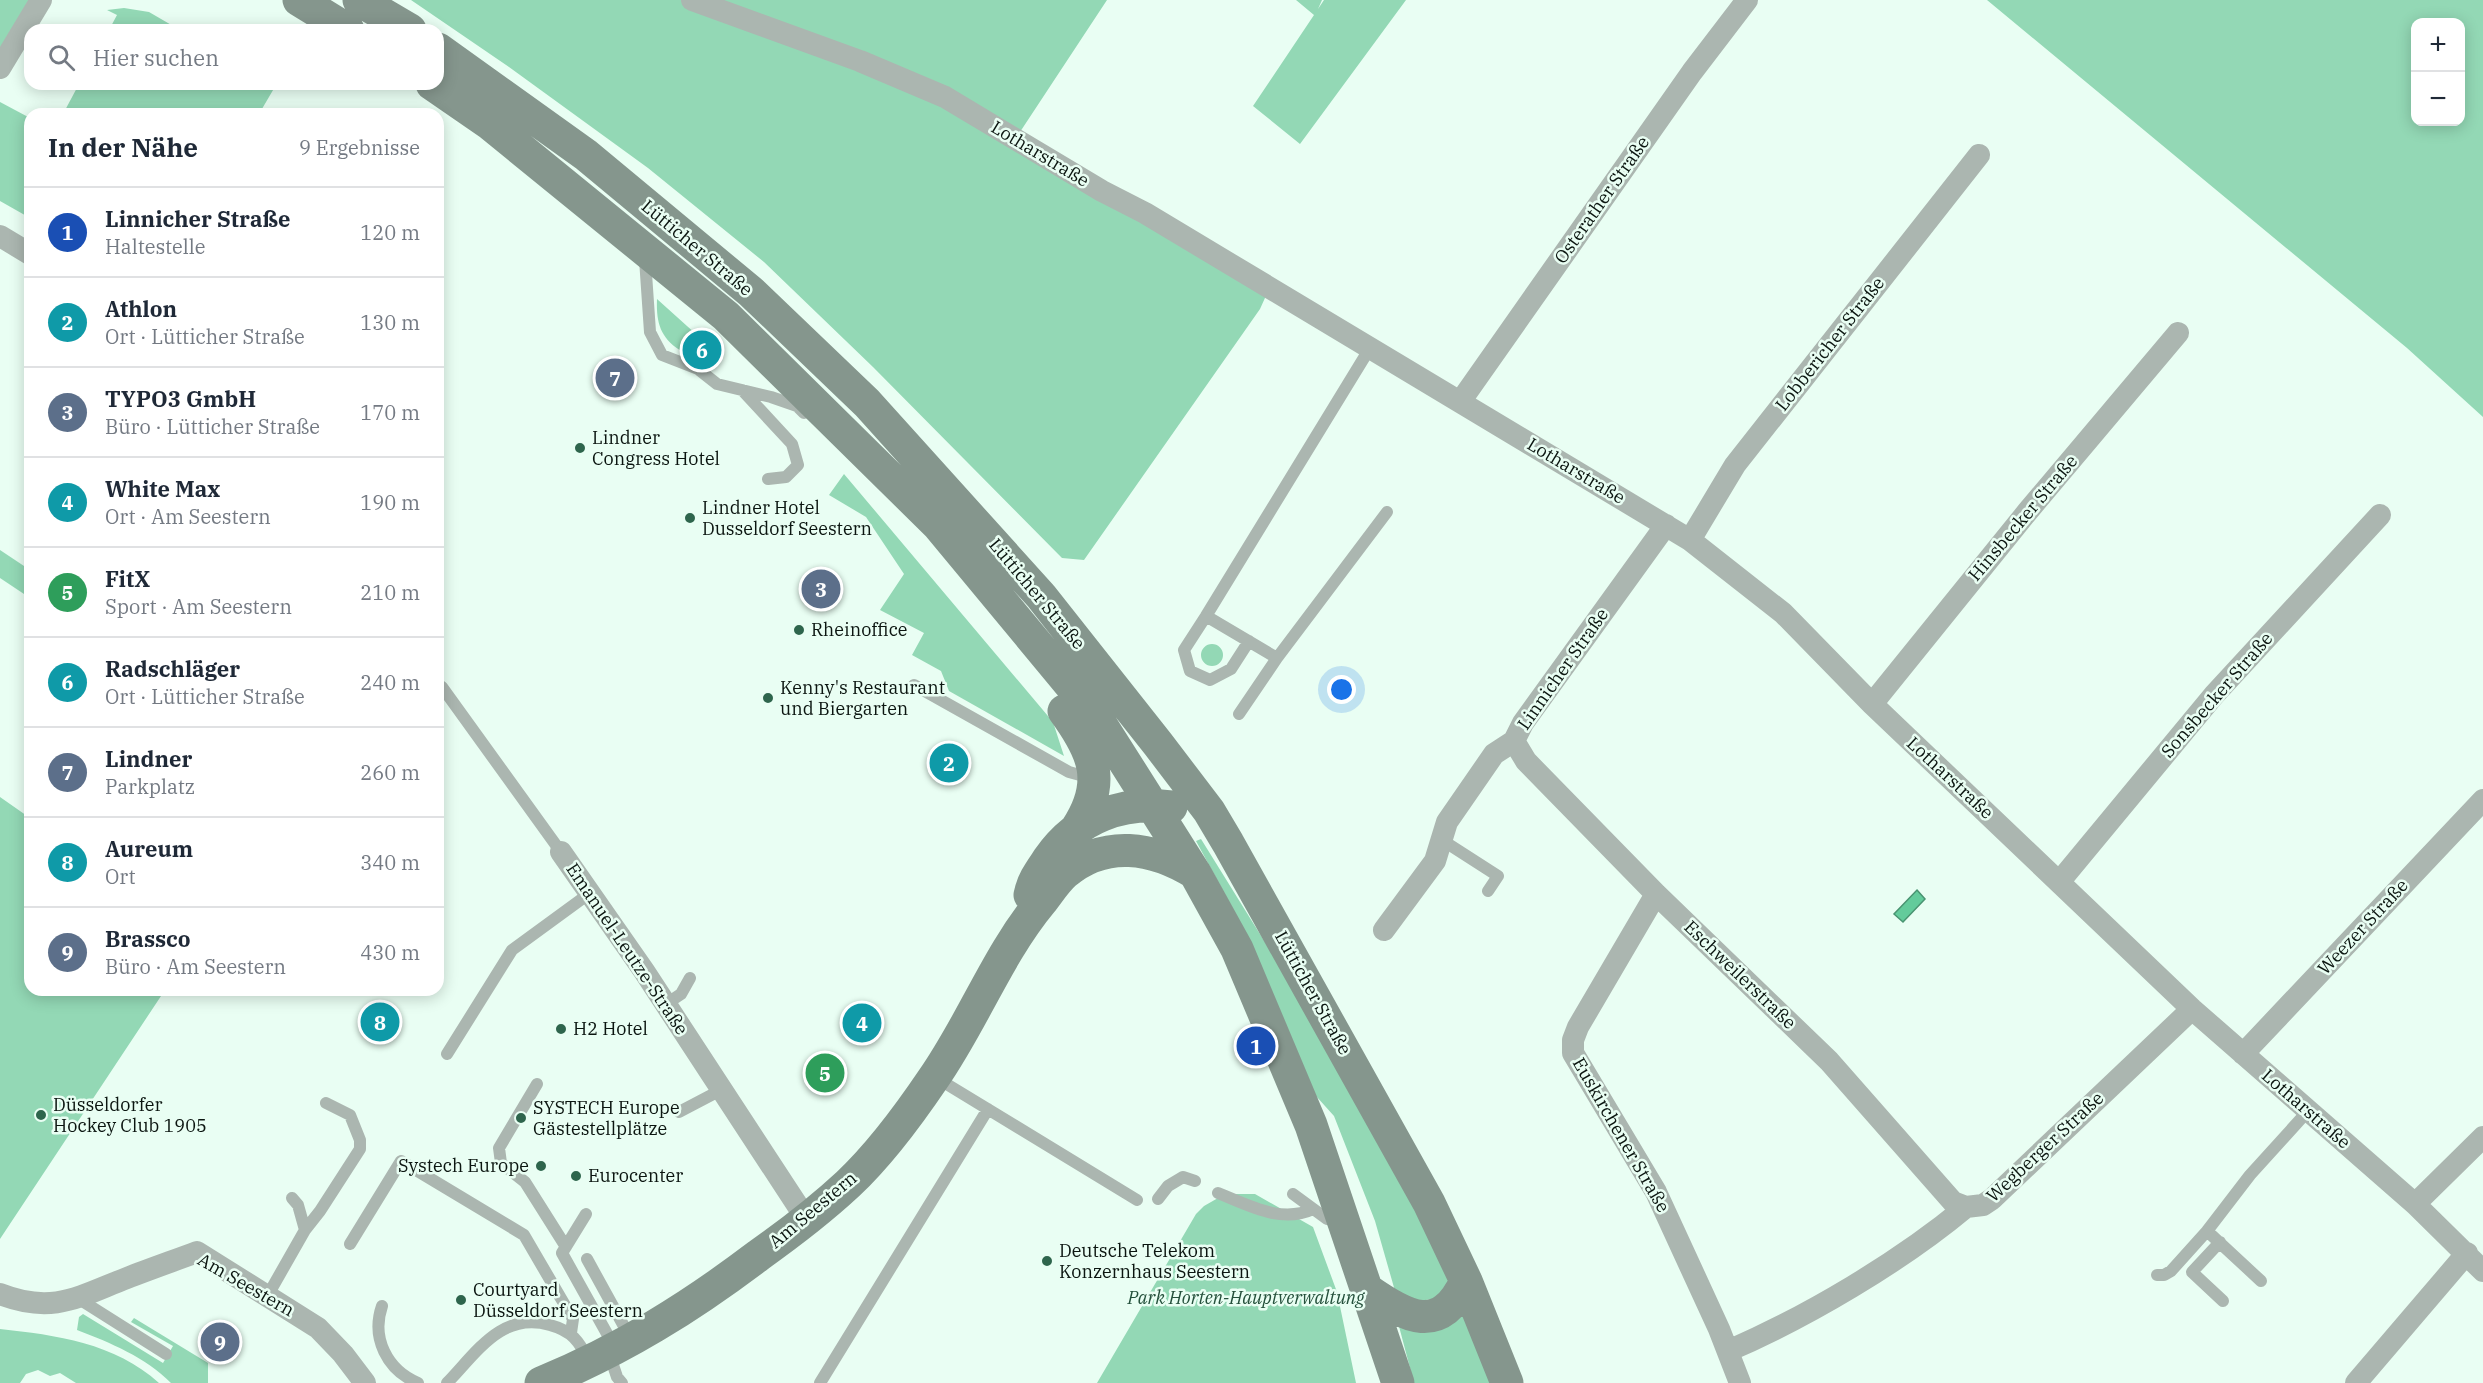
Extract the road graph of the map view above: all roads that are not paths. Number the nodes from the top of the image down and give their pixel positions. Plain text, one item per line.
1 (41, 0) edge
2 (299, 0) edge
3 (359, 0) edge
4 (692, 0) edge
5 (1747, 0) edge
6 (27, 24) edge
7 (338, 24) edge
8 (400, 24) edge
9 (24, 28) edge
10 (444, 52) edge
11 (0, 68) edge
12 (441, 90) edge
13 (1979, 155) dead end
14 (0, 236) edge
15 (645, 249) junction
16 (24, 250) edge
17 (2178, 333) dead end
18 (1370, 348) junction
19 (742, 390) junction
20 (1460, 402) junction
21 (824, 424) junction
22 (892, 478) junction
23 (768, 479) dead end
24 (1387, 512) dead end
25 (2380, 515) dead end
26 (1666, 525) junction
27 (1689, 540) junction
28 (1206, 616) junction
29 (1249, 641) junction
30 (1277, 658) junction
31 (914, 685) dead end
32 (444, 692) edge
33 (1872, 704) junction
34 (1239, 714) dead end
35 (1514, 741) junction
36 (1095, 779) junction
37 (2483, 800) edge
38 (1152, 805) junction
39 (1077, 828) junction
40 (1442, 840) junction
41 (1228, 843) junction
42 (561, 852) joint
43 (1195, 873) junction
44 (2060, 881) junction
45 (1488, 891) dead end
46 (590, 893) junction
47 (1656, 894) junction
48 (1024, 923) junction
49 (1384, 930) dead end
50 (690, 978) dead end
51 (666, 1005) junction
52 (2192, 1009) junction
53 (2243, 1053) junction
54 (447, 1054) dead end
55 (935, 1077) junction
56 (537, 1084) dead end
57 (721, 1090) junction
58 (326, 1103) dead end
59 (988, 1109) junction
60 (2308, 1111) junction
61 (679, 1112) dead end
62 (2483, 1137) edge
63 (1195, 1181) dead end
64 (1218, 1193) dead end
65 (1293, 1194) dead end
66 (292, 1197) dead end
67 (1158, 1199) dead end
68 (1137, 1200) dead end
69 (2415, 1204) junction
70 (1966, 1207) junction
71 (1313, 1209) junction
72 (586, 1214) dead end
73 (807, 1220) junction
74 (1344, 1223) junction
75 (305, 1230) junction
76 (2207, 1231) junction
77 (2220, 1242) junction
78 (350, 1244) dead end
79 (566, 1246) junction
80 (2467, 1253) junction
81 (587, 1259) dead end
82 (2483, 1271) edge
83 (2157, 1275) dead end
84 (1466, 1281) junction
85 (2261, 1281) dead end
86 (1366, 1289) junction
87 (0, 1294) edge
88 (268, 1295) junction
89 (79, 1299) junction
90 (2223, 1301) dead end
91 (382, 1306) dead end
92 (571, 1333) junction
93 (611, 1351) junction
94 (1728, 1351) junction
95 (166, 1354) dead end
96 (365, 1383) edge
97 (418, 1383) edge
98 (447, 1383) edge
99 (541, 1383) edge
100 (622, 1383) edge
101 (820, 1383) edge
102 (1375, 1383) edge
103 (1398, 1383) edge
104 (1507, 1383) edge
105 (1740, 1383) edge
106 (2356, 1383) edge

1 - 6 street
2 - 7 main road
3 - 8 main road
4 - 18 street, Lotharstraße
5 - 20 street, Osterather Straße
9 - 11 street
10 - 41 main road, Lütticher Straße
12 - 15 main road, Lütticher Straße
13 - 27 street, Lobbericher Straße
14 - 16 street
15 - 19 lane
15 - 21 main road, Lütticher Straße
17 - 33 street, Hinsbecker Straße
18 - 20 street, Lotharstraße
18 - 28 lane
19 - 21 lane
19 - 23 lane
20 - 26 street, Lotharstraße
21 - 22 main road, Lütticher Straße
22 - 36 main road
22 - 38 main road, Lütticher Straße
24 - 30 lane
25 - 44 street, Sonsbecker Straße
26 - 27 street, Lotharstraße
26 - 35 street, Linnicher Straße
27 - 33 street, Lotharstraße
28 - 29 lane
28 - 29 lane
29 - 30 lane
30 - 34 lane
31 - 36 lane
32 - 42 lane, Emanuel-Leutze-Straße
33 - 44 street, Lotharstraße
35 - 40 street, Linnicher Straße
35 - 47 street, Eschweilerstraße
36 - 39 main road
37 - 53 street, Weezer Straße
38 - 39 main road
38 - 41 main road
38 - 43 main road, Lütticher Straße
39 - 48 main road
40 - 45 lane
40 - 49 street, Linnicher Straße
41 - 84 main road, Lütticher Straße
42 - 46 street, Emanuel-Leutze-Straße
43 - 48 main road
43 - 74 main road, Lütticher Straße
44 - 52 street, Lotharstraße
46 - 51 street, Emanuel-Leutze-Straße
46 - 54 lane
47 - 70 street, Eschweilerstraße
47 - 94 street, Euskirchener Straße
48 - 55 main road, Am Seestern
50 - 51 lane
51 - 57 street, Emanuel-Leutze-Straße
52 - 53 street, Lotharstraße
52 - 70 street, Wegberger Straße
53 - 60 street, Lotharstraße
55 - 59 lane
55 - 73 main road, Am Seestern
56 - 79 lane
57 - 61 lane
57 - 73 street, Emanuel-Leutze-Straße
58 - 75 lane
59 - 68 lane
59 - 101 lane
60 - 69 street, Lotharstraße
60 - 76 lane
62 - 69 street
63 - 67 lane
64 - 71 lane
65 - 71 lane
66 - 75 lane
69 - 80 street, Lotharstraße
70 - 94 street, Wegberger Straße
71 - 74 lane
72 - 79 lane
73 - 93 main road, Am Seestern
74 - 86 main road, Lütticher Straße
75 - 88 lane
76 - 77 lane
76 - 83 lane
77 - 85 lane
77 - 90 lane
78 - 92 lane
79 - 93 lane
80 - 82 street, Lotharstraße
80 - 106 street
81 - 93 lane
84 - 86 main road
84 - 104 main road, Lütticher Straße
86 - 102 main road
86 - 103 main road, Lütticher Straße
87 - 89 street, Am Seestern
88 - 89 street, Am Seestern
88 - 96 street, Am Seestern
89 - 95 lane
91 - 97 lane
92 - 93 lane
92 - 98 lane
93 - 99 main road, Am Seestern
93 - 100 lane
94 - 105 street, Euskirchener Straße

